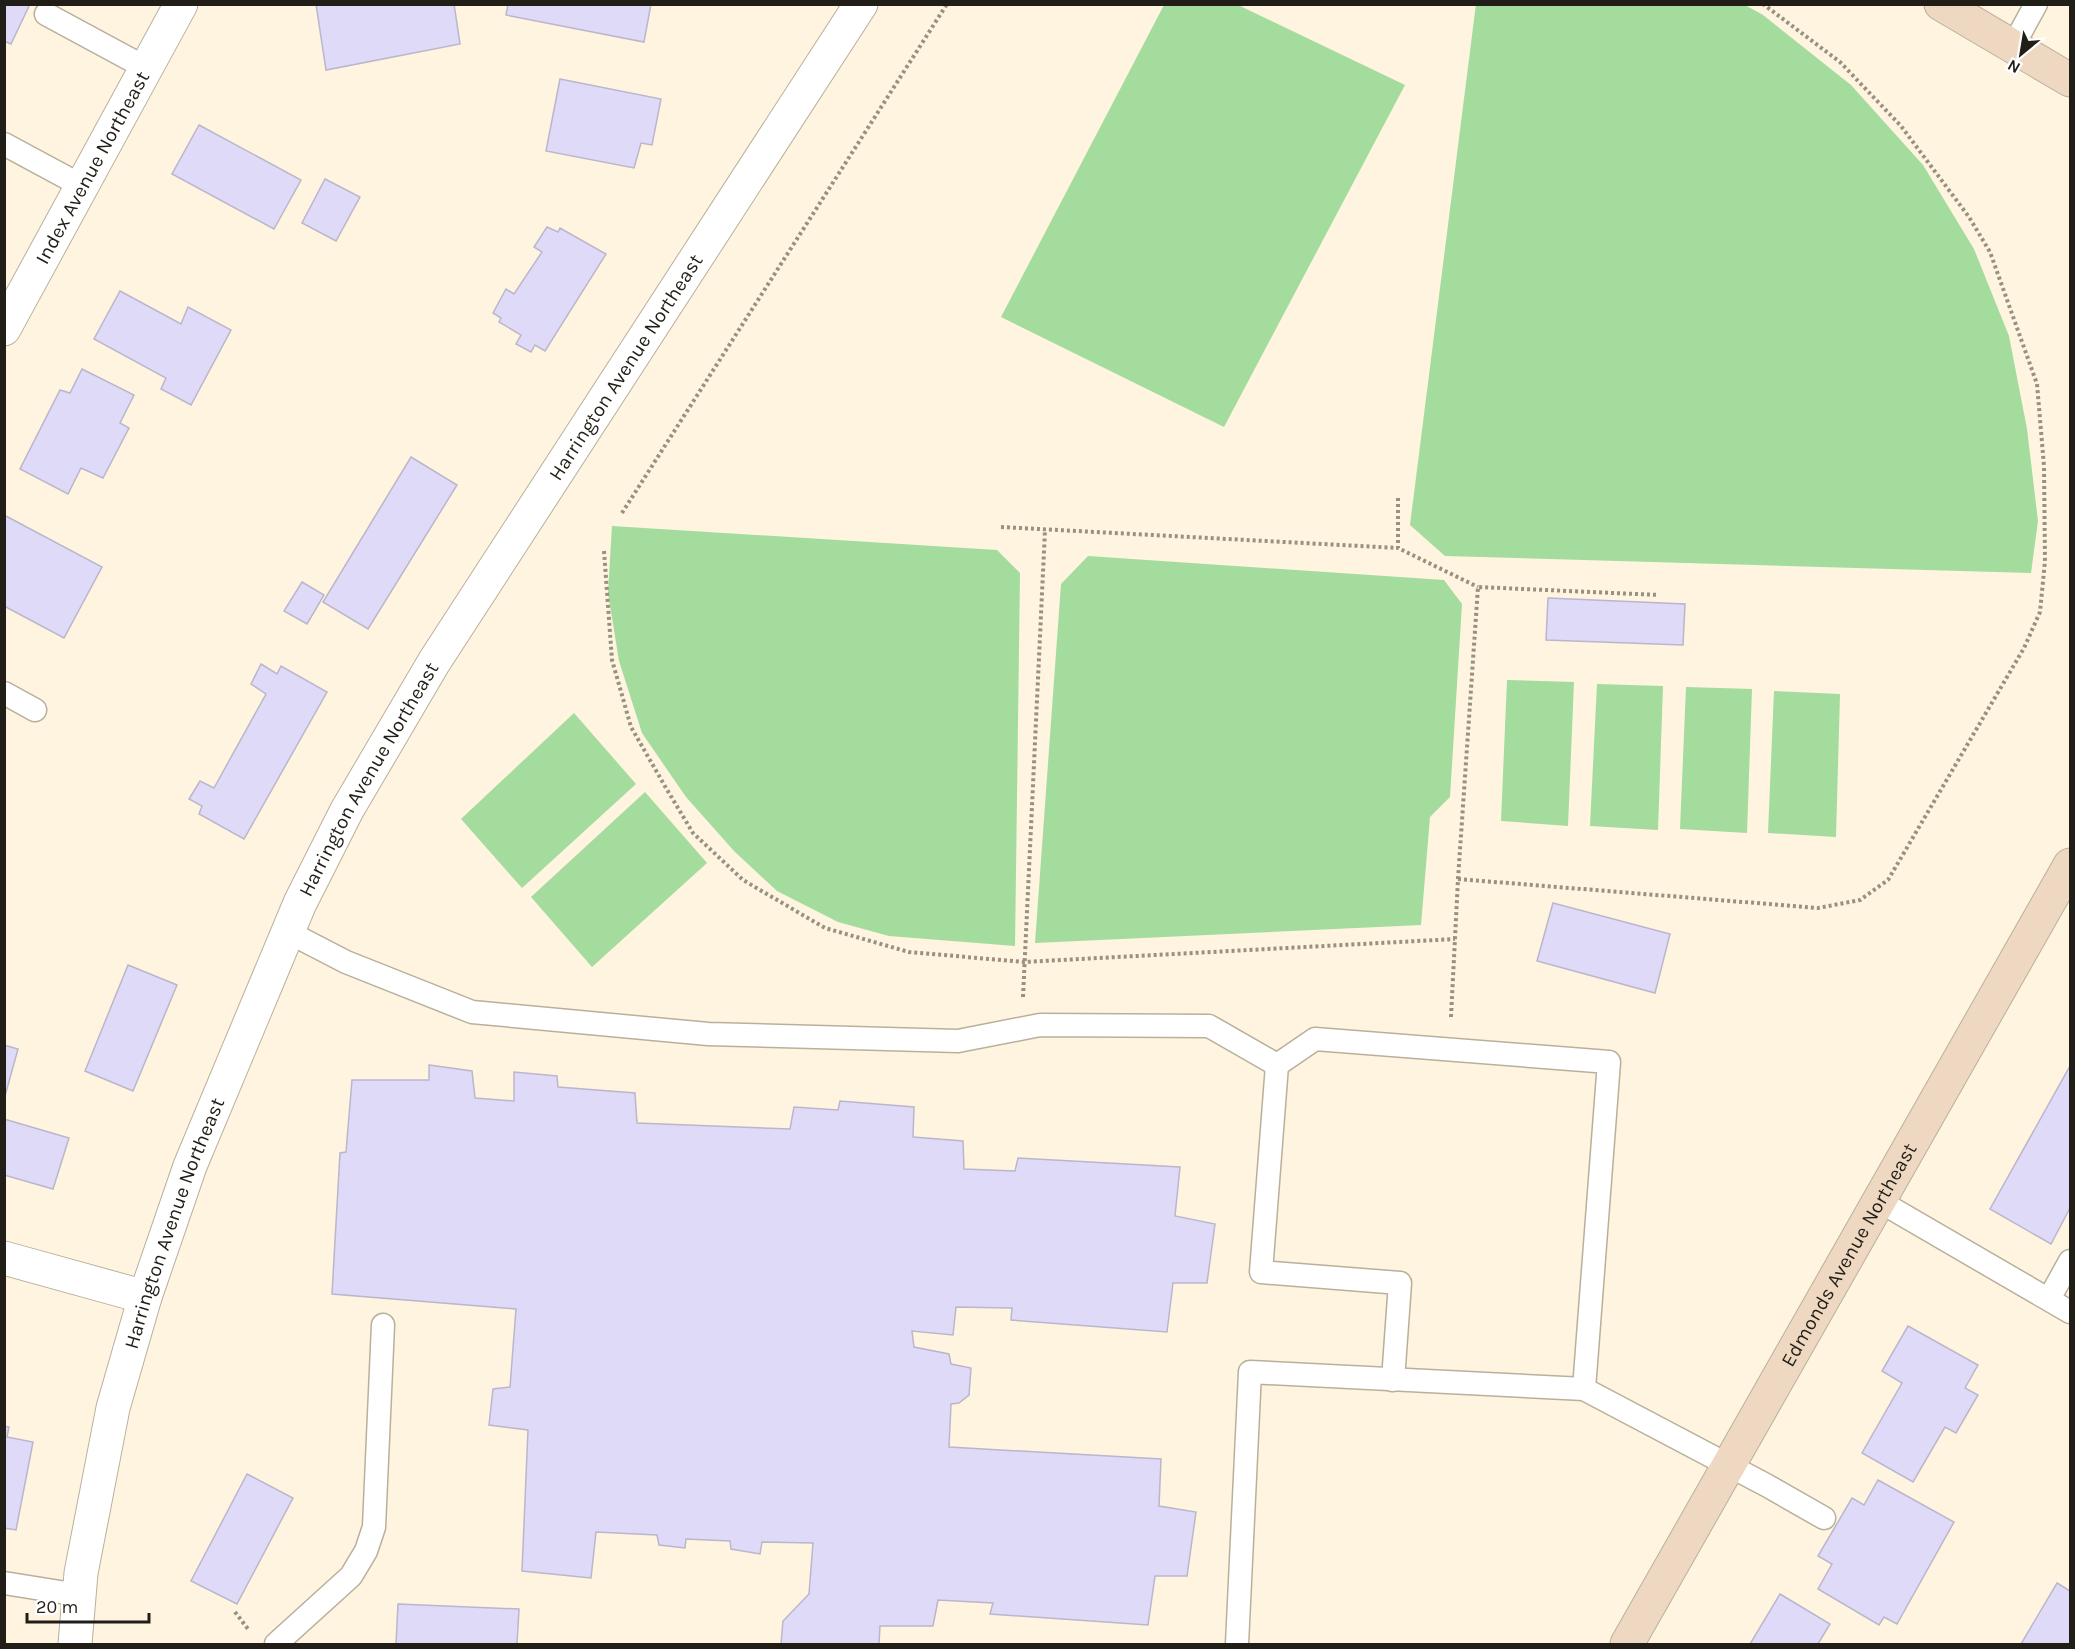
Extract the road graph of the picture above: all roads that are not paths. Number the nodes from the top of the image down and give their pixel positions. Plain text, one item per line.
1 (181, 4) edge
2 (861, 4) edge
3 (1941, 4) edge
4 (2036, 4) edge
5 (46, 14) dead end
6 (2013, 46) junction
7 (146, 68) junction
8 (2070, 80) edge
9 (4, 144) edge
10 (82, 186) junction
11 (4, 329) edge
12 (4, 693) edge
13 (35, 710) dead end
14 (2070, 865) edge
15 (288, 932) junction
16 (1277, 1065) junction
17 (1879, 1201) junction
18 (4, 1258) edge
19 (2070, 1261) edge
20 (144, 1297) junction
21 (2049, 1299) junction
22 (2070, 1312) edge
23 (383, 1325) dead end
24 (1393, 1380) junction
25 (1584, 1389) junction
26 (1728, 1466) junction
27 (1824, 1518) dead end
28 (4, 1583) edge
29 (79, 1595) junction
30 (75, 1644) edge
31 (276, 1644) edge
32 (1237, 1644) edge
33 (1627, 1644) edge

1 - 7 street, Index Avenue Northeast
2 - 15 street, Harrington Avenue Northeast
3 - 6 street
4 - 6 lane
5 - 7 lane
6 - 8 street
7 - 10 street, Index Avenue Northeast
9 - 10 lane
10 - 11 street, Index Avenue Northeast
12 - 13 lane
14 - 17 street, Edmonds Avenue Northeast
15 - 16 lane
15 - 20 street, Harrington Avenue Northeast
16 - 24 lane
16 - 25 lane
17 - 21 lane
17 - 26 street, Edmonds Avenue Northeast
18 - 20 street
19 - 21 lane
20 - 29 street, Harrington Avenue Northeast
21 - 22 lane
23 - 31 lane
24 - 25 lane
24 - 32 lane
25 - 26 lane
26 - 27 lane
26 - 33 street, Edmonds Avenue Northeast
28 - 29 lane
29 - 30 street, Harrington Avenue Northeast

